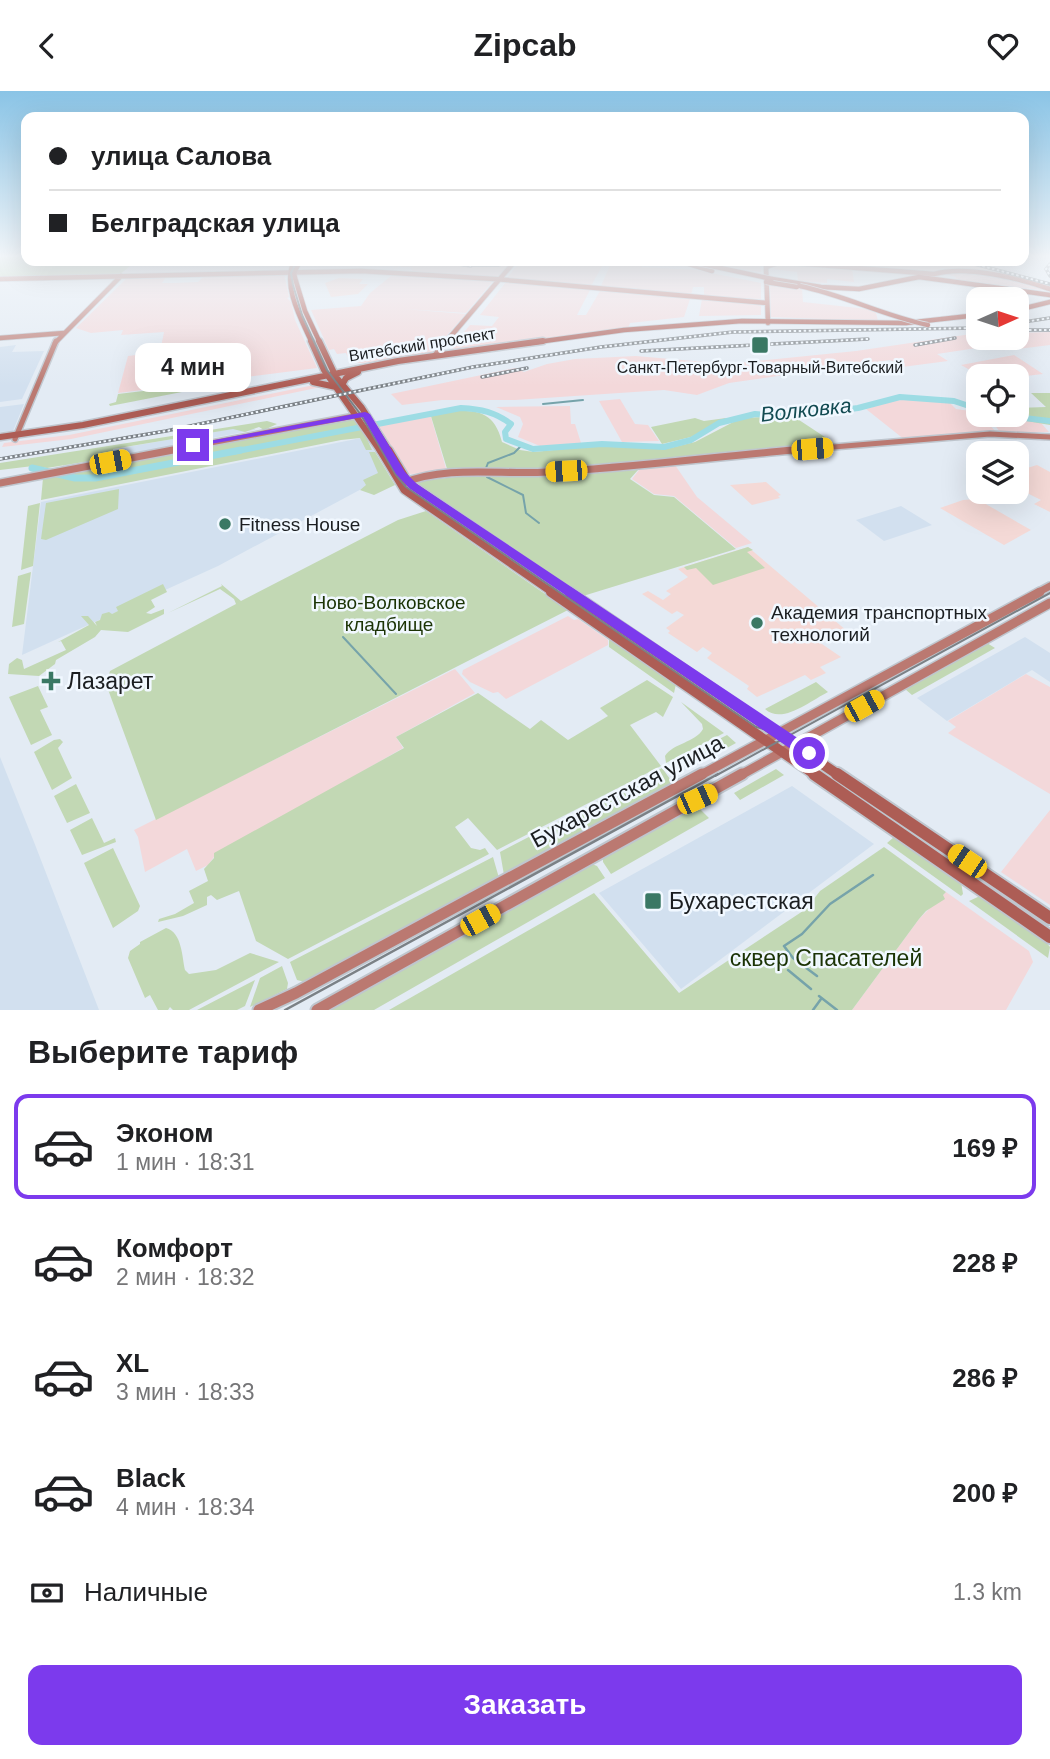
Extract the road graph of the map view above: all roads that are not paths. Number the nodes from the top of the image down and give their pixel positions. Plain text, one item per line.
1 (97, 300) edge
2 (296, 300) edge
3 (483, 300) edge
4 (484, 300) edge
5 (730, 300) edge
6 (766, 300) edge
7 (848, 300) edge
8 (853, 300) edge
9 (766, 303) junction
10 (1050, 306) edge
11 (1029, 310) edge
12 (1029, 311) edge
13 (966, 319) edge
14 (966, 319) edge
15 (966, 321) edge
16 (767, 322) junction
17 (862, 324) junction
18 (62, 333) junction
19 (0, 339) edge
20 (497, 349) junction
21 (452, 353) junction
22 (435, 355) junction
23 (391, 364) junction
24 (358, 372) junction
25 (331, 375) junction
26 (313, 382) junction
27 (339, 386) junction
28 (212, 401) junction
29 (360, 415) junction
30 (16, 436) junction
31 (1050, 436) edge
32 (0, 439) edge
33 (0, 481) edge
34 (403, 483) junction
35 (1050, 586) edge
36 (1050, 603) edge
37 (935, 648) junction
38 (949, 658) junction
39 (779, 733) junction
40 (766, 740) junction
41 (796, 744) junction
42 (784, 752) junction
43 (876, 799) junction
44 (864, 808) junction
45 (928, 835) junction
46 (919, 846) junction
47 (1050, 918) edge
48 (1050, 937) edge
49 (259, 1010) edge
50 (317, 1010) edge

1 - 18 street
2 - 25 main road
3 - 22 street
4 - 21 street
5 - 9 street
6 - 9 street
7 - 17 main road
8 - 15 main road, bridge
9 - 16 street
10 - 11 main road
10 - 12 main road
13 - 17 main road, Витебский проспект
14 - 16 main road, Витебский проспект
16 - 17 main road, Витебский проспект
16 - 20 main road, Витебский проспект
18 - 19 street
18 - 30 street
20 - 21 main road, Витебский проспект
20 - 23 main road, Витебский проспект
21 - 22 main road, Витебский проспект
22 - 23 main road, Витебский проспект
23 - 24 main road, Витебский проспект
23 - 25 main road, Витебский проспект
24 - 25 main road, Витебский проспект
24 - 27 main road
25 - 26 main road, Витебский проспект
25 - 27 main road
25 - 28 main road, Витебский проспект
26 - 27 main road
26 - 28 main road, Витебский проспект
27 - 29 main road
28 - 30 main road, Витебский проспект
29 - 33 street
29 - 34 main road
30 - 32 main road, Витебский проспект
31 - 34 street
34 - 39 main road
34 - 40 main road
35 - 37 street, Бухарестская улица
36 - 38 street, Бухарестская улица
37 - 38 street
37 - 39 street, Бухарестская улица
38 - 41 street, Бухарестская улица
39 - 40 street, Бухарестская улица
39 - 41 main road
39 - 42 main road
40 - 42 main road
40 - 49 street, Бухарестская улица
41 - 42 street, Бухарестская улица
41 - 43 main road
42 - 44 main road
42 - 50 street, Бухарестская улица
43 - 44 main road
43 - 45 main road
44 - 46 main road
45 - 46 main road
45 - 47 main road
46 - 48 main road

